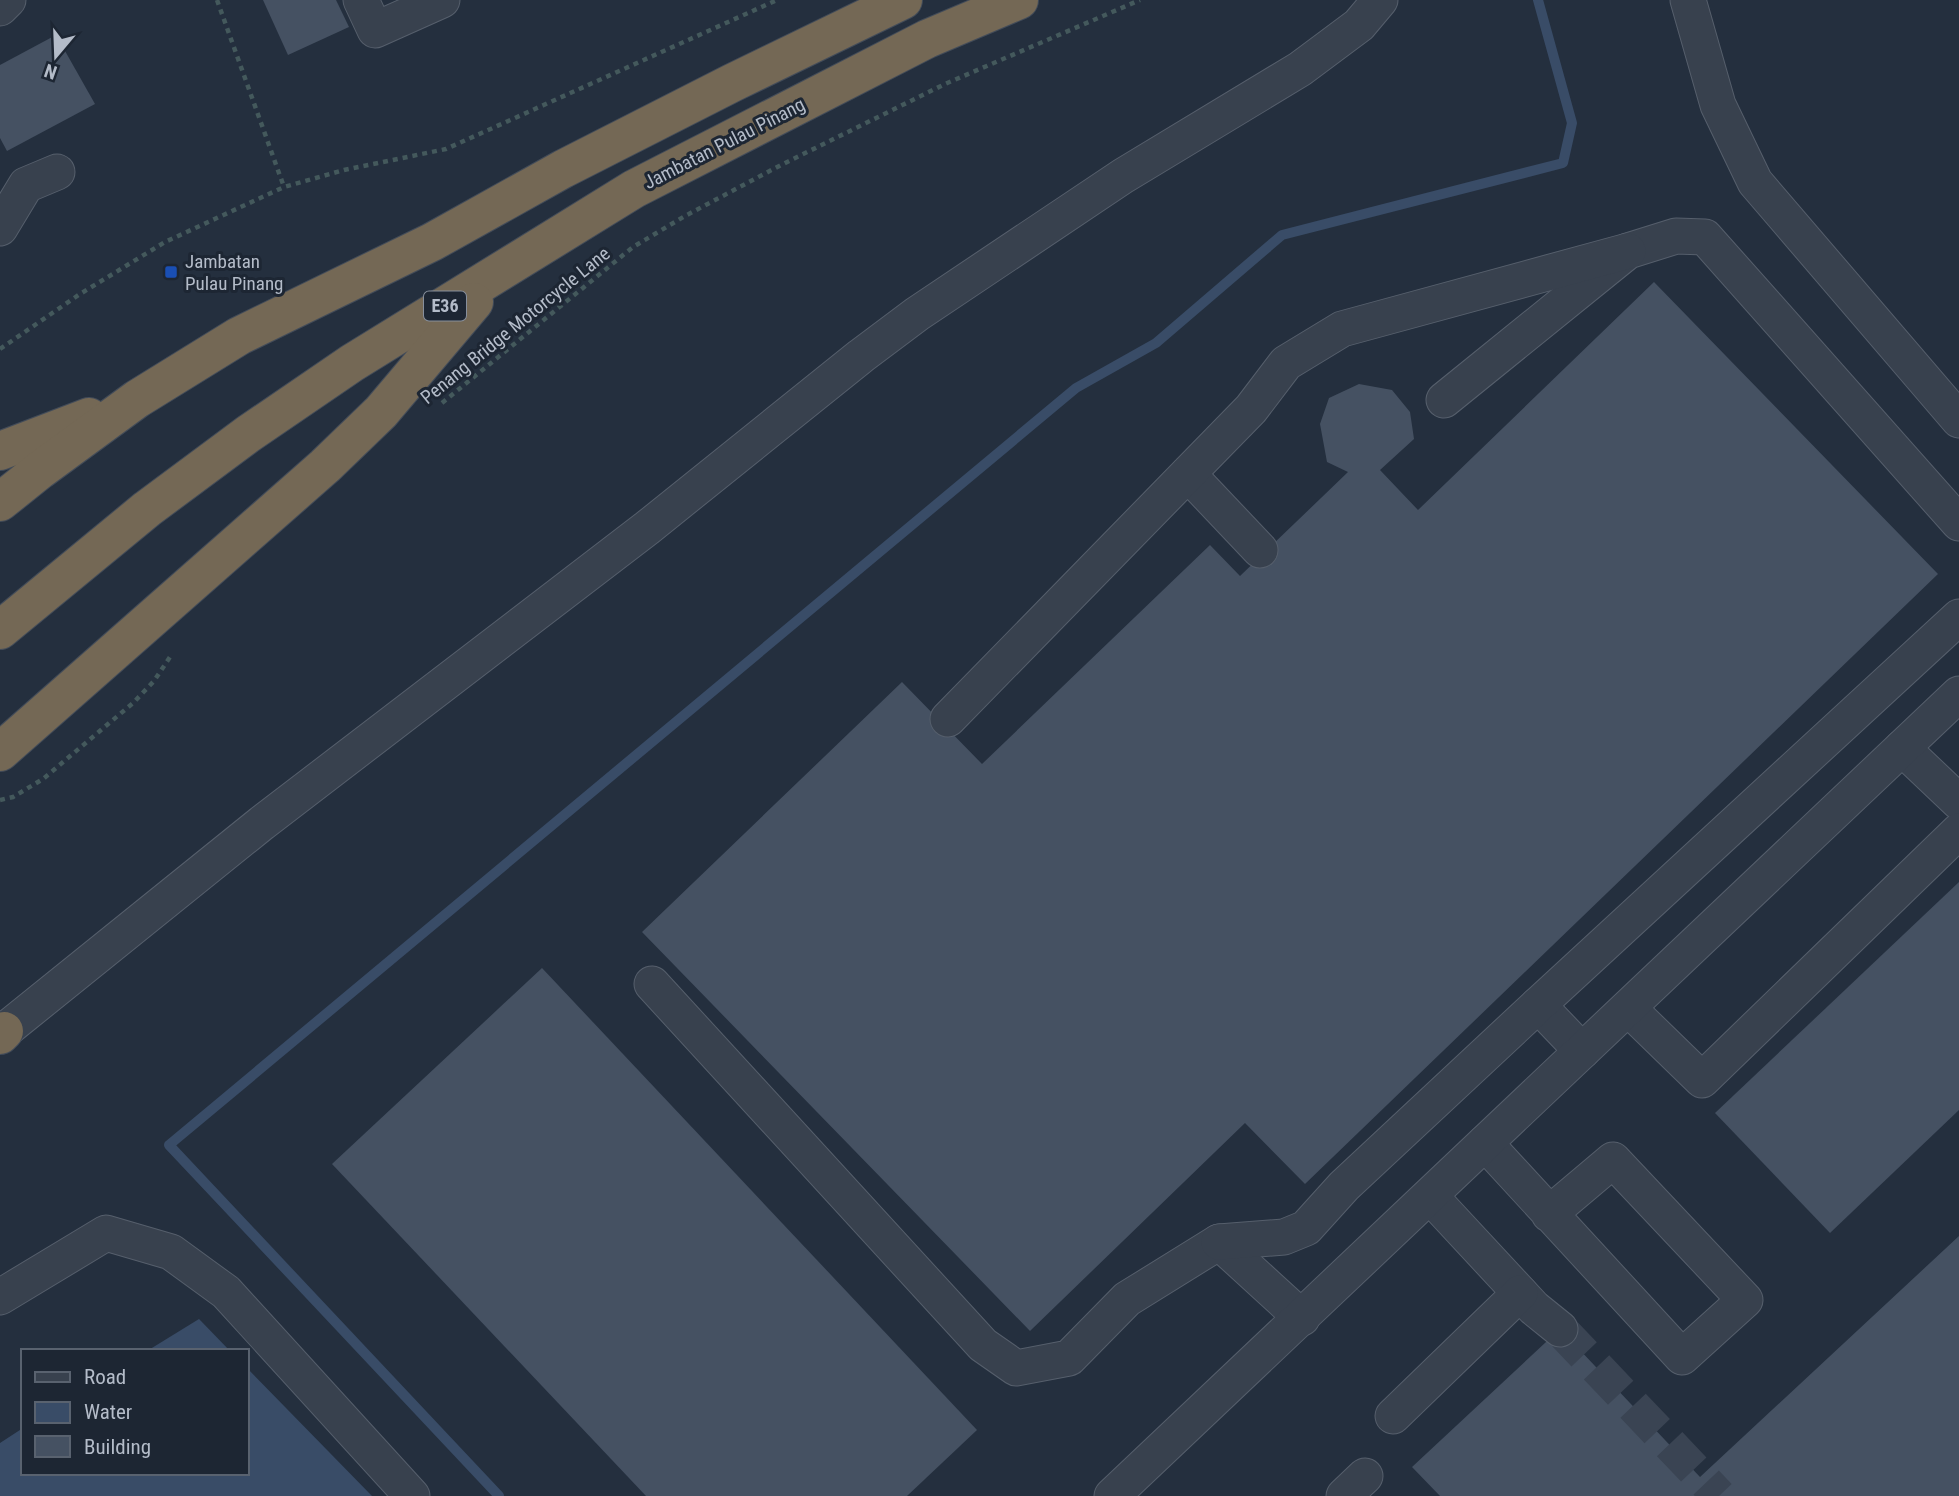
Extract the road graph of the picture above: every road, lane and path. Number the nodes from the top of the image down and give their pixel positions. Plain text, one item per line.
1 (8, 0) edge
2 (217, 0) edge
3 (361, 0) edge
4 (442, 0) edge
5 (777, 0) edge
6 (903, 0) edge
7 (1019, 0) edge
8 (1140, 0) edge
9 (1380, 0) edge
10 (1688, 0) edge
11 (0, 8) edge
12 (57, 172) dead end
13 (284, 187) junction
14 (0, 228) edge
15 (1628, 251) junction
16 (501, 272) junction
17 (0, 349) edge
18 (137, 399) junction
19 (1444, 400) dead end
20 (434, 409) dead end
21 (1959, 420) edge
22 (0, 451) edge
23 (40, 470) junction
24 (1188, 474) junction
25 (0, 484) edge
26 (0, 502) edge
27 (1959, 523) edge
28 (1260, 550) dead end
29 (1959, 617) edge
30 (0, 630) edge
31 (173, 653) dead end
32 (1954, 707) edge
33 (948, 719) dead end
34 (1902, 748) junction
35 (0, 752) edge
36 (0, 800) edge
37 (1959, 802) edge
38 (1959, 831) edge
39 (652, 984) dead end
40 (1538, 1005) junction
41 (1628, 1008) junction
42 (1, 1033) edge
43 (1582, 1051) junction
44 (1485, 1143) junction
45 (1430, 1196) junction
46 (1549, 1214) junction
47 (1219, 1242) junction
48 (1520, 1293) junction
49 (0, 1297) edge
50 (1302, 1318) junction
51 (1560, 1329) tunnel mouth
52 (1393, 1416) dead end
53 (1131, 1490) edge
54 (412, 1496) edge

1 - 11 street
2 - 13 path
3 - 4 street
5 - 13 path
6 - 18 highway
7 - 16 highway, Jambatan Pulau Pinang / E36
8 - 20 path, Penang Bridge Motorcycle Lane
9 - 42 street
10 - 21 street
12 - 14 street
13 - 17 path
15 - 19 street
15 - 24 street
15 - 27 street
16 - 30 highway, Jambatan Pulau Pinang / E36
16 - 35 highway
18 - 22 highway
18 - 23 highway
23 - 25 highway
23 - 26 highway
24 - 28 street
24 - 33 street
29 - 40 street
31 - 36 path
32 - 34 street
34 - 37 street
34 - 41 street
38 - 41 street
39 - 47 street
40 - 43 street
40 - 47 street
41 - 43 street
43 - 44 street
44 - 45 street
44 - 46 street
45 - 48 street
45 - 50 street
46 - 46 street
47 - 50 street
48 - 51 street
48 - 52 street
49 - 54 street
50 - 53 street

